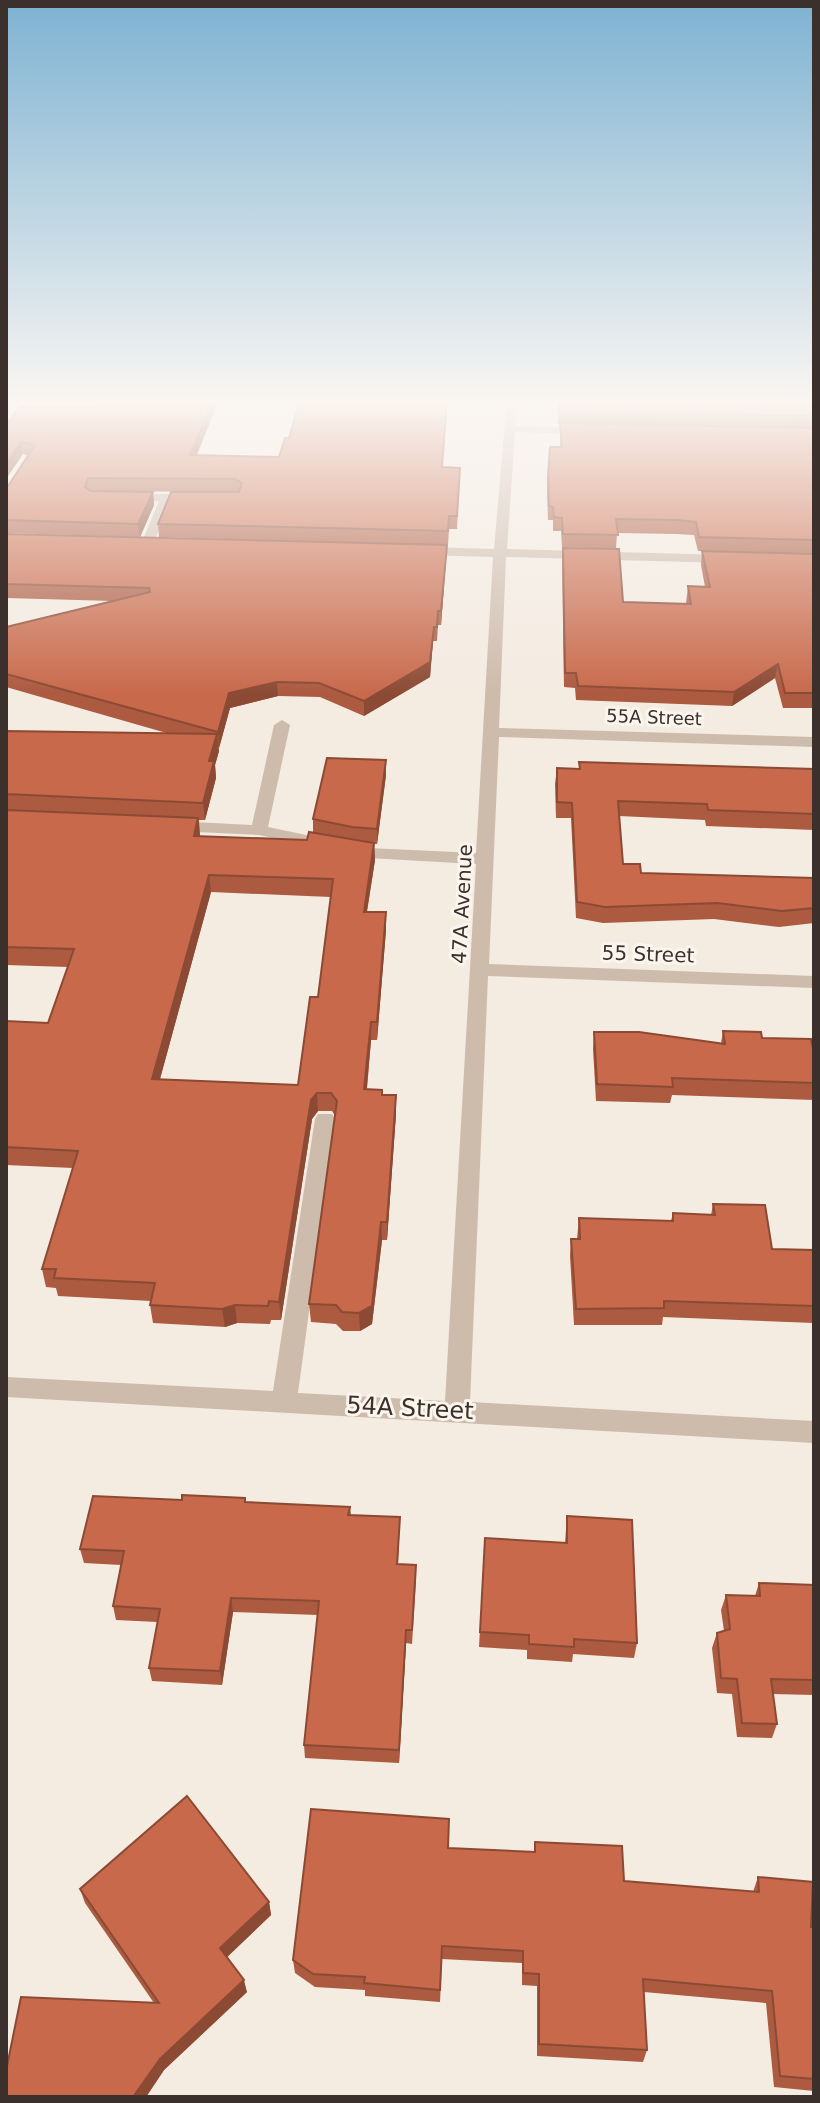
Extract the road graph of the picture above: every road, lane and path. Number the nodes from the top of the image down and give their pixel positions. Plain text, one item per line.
1 (166, 498) edge
2 (172, 498) edge
3 (505, 498) edge
4 (208, 499) edge
5 (131, 543) edge
6 (147, 544) junction
7 (162, 544) edge
8 (408, 551) edge
9 (500, 553) junction
10 (738, 559) edge
11 (282, 725) dead end
12 (493, 732) junction
13 (814, 742) edge
14 (148, 825) edge
15 (259, 830) junction
16 (486, 859) junction
17 (481, 970) junction
18 (814, 982) edge
19 (325, 1119) dead end
20 (6, 1387) edge
21 (284, 1402) junction
22 (457, 1410) junction
23 (814, 1432) edge

1 - 6 street
2 - 4 street
3 - 9 street, 47A Avenue
5 - 6 street
6 - 7 street
8 - 9 street
9 - 10 street
9 - 12 street, 47A Avenue
11 - 15 street
12 - 13 street, 55A Street
12 - 16 street, 47A Avenue
14 - 15 street
15 - 16 street
16 - 17 street, 47A Avenue
17 - 18 street, 55 Street
17 - 22 street, 47A Avenue
19 - 21 street
20 - 21 street, 54A Street
21 - 22 street, 54A Street
22 - 23 street, 54A Street

